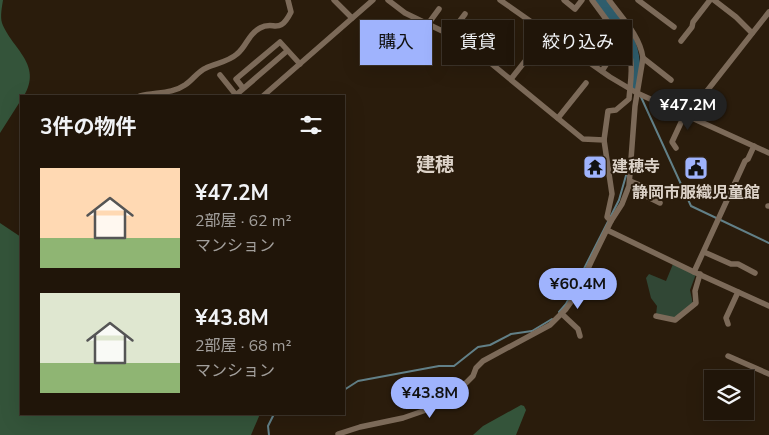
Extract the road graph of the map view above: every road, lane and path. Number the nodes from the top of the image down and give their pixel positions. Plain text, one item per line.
1 (288, 0) edge
2 (334, 0) edge
3 (373, 0) edge
4 (388, 0) edge
5 (500, 0) edge
6 (564, 0) edge
7 (582, 0) edge
8 (592, 0) edge
9 (638, 0) edge
10 (710, 0) edge
11 (714, 0) edge
12 (611, 1) edge
13 (439, 9) dead end
14 (769, 12) edge
15 (465, 14) dead end
16 (352, 18) junction
17 (420, 20) edge
18 (431, 20) edge
19 (460, 20) edge
20 (530, 20) edge
21 (607, 20) edge
22 (674, 27) dead end
23 (752, 33) junction
24 (681, 41) dead end
25 (287, 51) junction
26 (643, 58) junction
27 (524, 62) edge
28 (300, 64) junction
29 (494, 65) edge
30 (594, 65) edge
31 (606, 65) edge
32 (632, 65) edge
33 (602, 71) junction
34 (220, 75) dead end
35 (511, 79) junction
36 (671, 80) dead end
37 (586, 82) dead end
38 (243, 88) junction
39 (630, 89) junction
40 (637, 93) junction
41 (149, 95) edge
42 (264, 95) edge
43 (686, 115) junction
44 (558, 118) junction
45 (604, 140) junction
46 (754, 146) junction
47 (676, 148) dead end
48 (769, 153) edge
49 (630, 181) junction
50 (660, 203) dead end
51 (611, 221) junction
52 (607, 230) junction
53 (704, 252) junction
54 (697, 273) junction
55 (755, 273) dead end
56 (738, 292) junction
57 (769, 306) edge
58 (562, 314) junction
59 (656, 316) dead end
60 (728, 324) dead end
61 (580, 336) dead end
62 (728, 356) dead end
63 (769, 374) edge
64 (338, 434) edge

1 - 41 street
2 - 16 street
3 - 16 street
4 - 17 street
5 - 20 street
6 - 7 street
8 - 21 street
9 - 22 street
10 - 24 street
11 - 23 street
12 - 26 street
13 - 18 street
14 - 23 street
15 - 19 street
16 - 28 street
23 - 43 street
25 - 28 street
25 - 38 street
25 - 38 street
26 - 36 street
26 - 40 street
27 - 35 street
28 - 42 street
29 - 35 street
30 - 33 street
31 - 33 street
32 - 39 street
33 - 39 street
34 - 38 street
35 - 44 street
37 - 44 street
39 - 40 street
39 - 45 street
40 - 43 street
40 - 49 street
43 - 46 street
43 - 47 street
44 - 45 street
45 - 51 street
46 - 48 street
46 - 53 street
49 - 50 street
49 - 51 street
51 - 52 street
52 - 54 street
52 - 58 street
53 - 54 street
53 - 55 street
54 - 56 street
54 - 59 street
56 - 57 street
56 - 60 street
58 - 61 street
58 - 64 street
62 - 63 street

